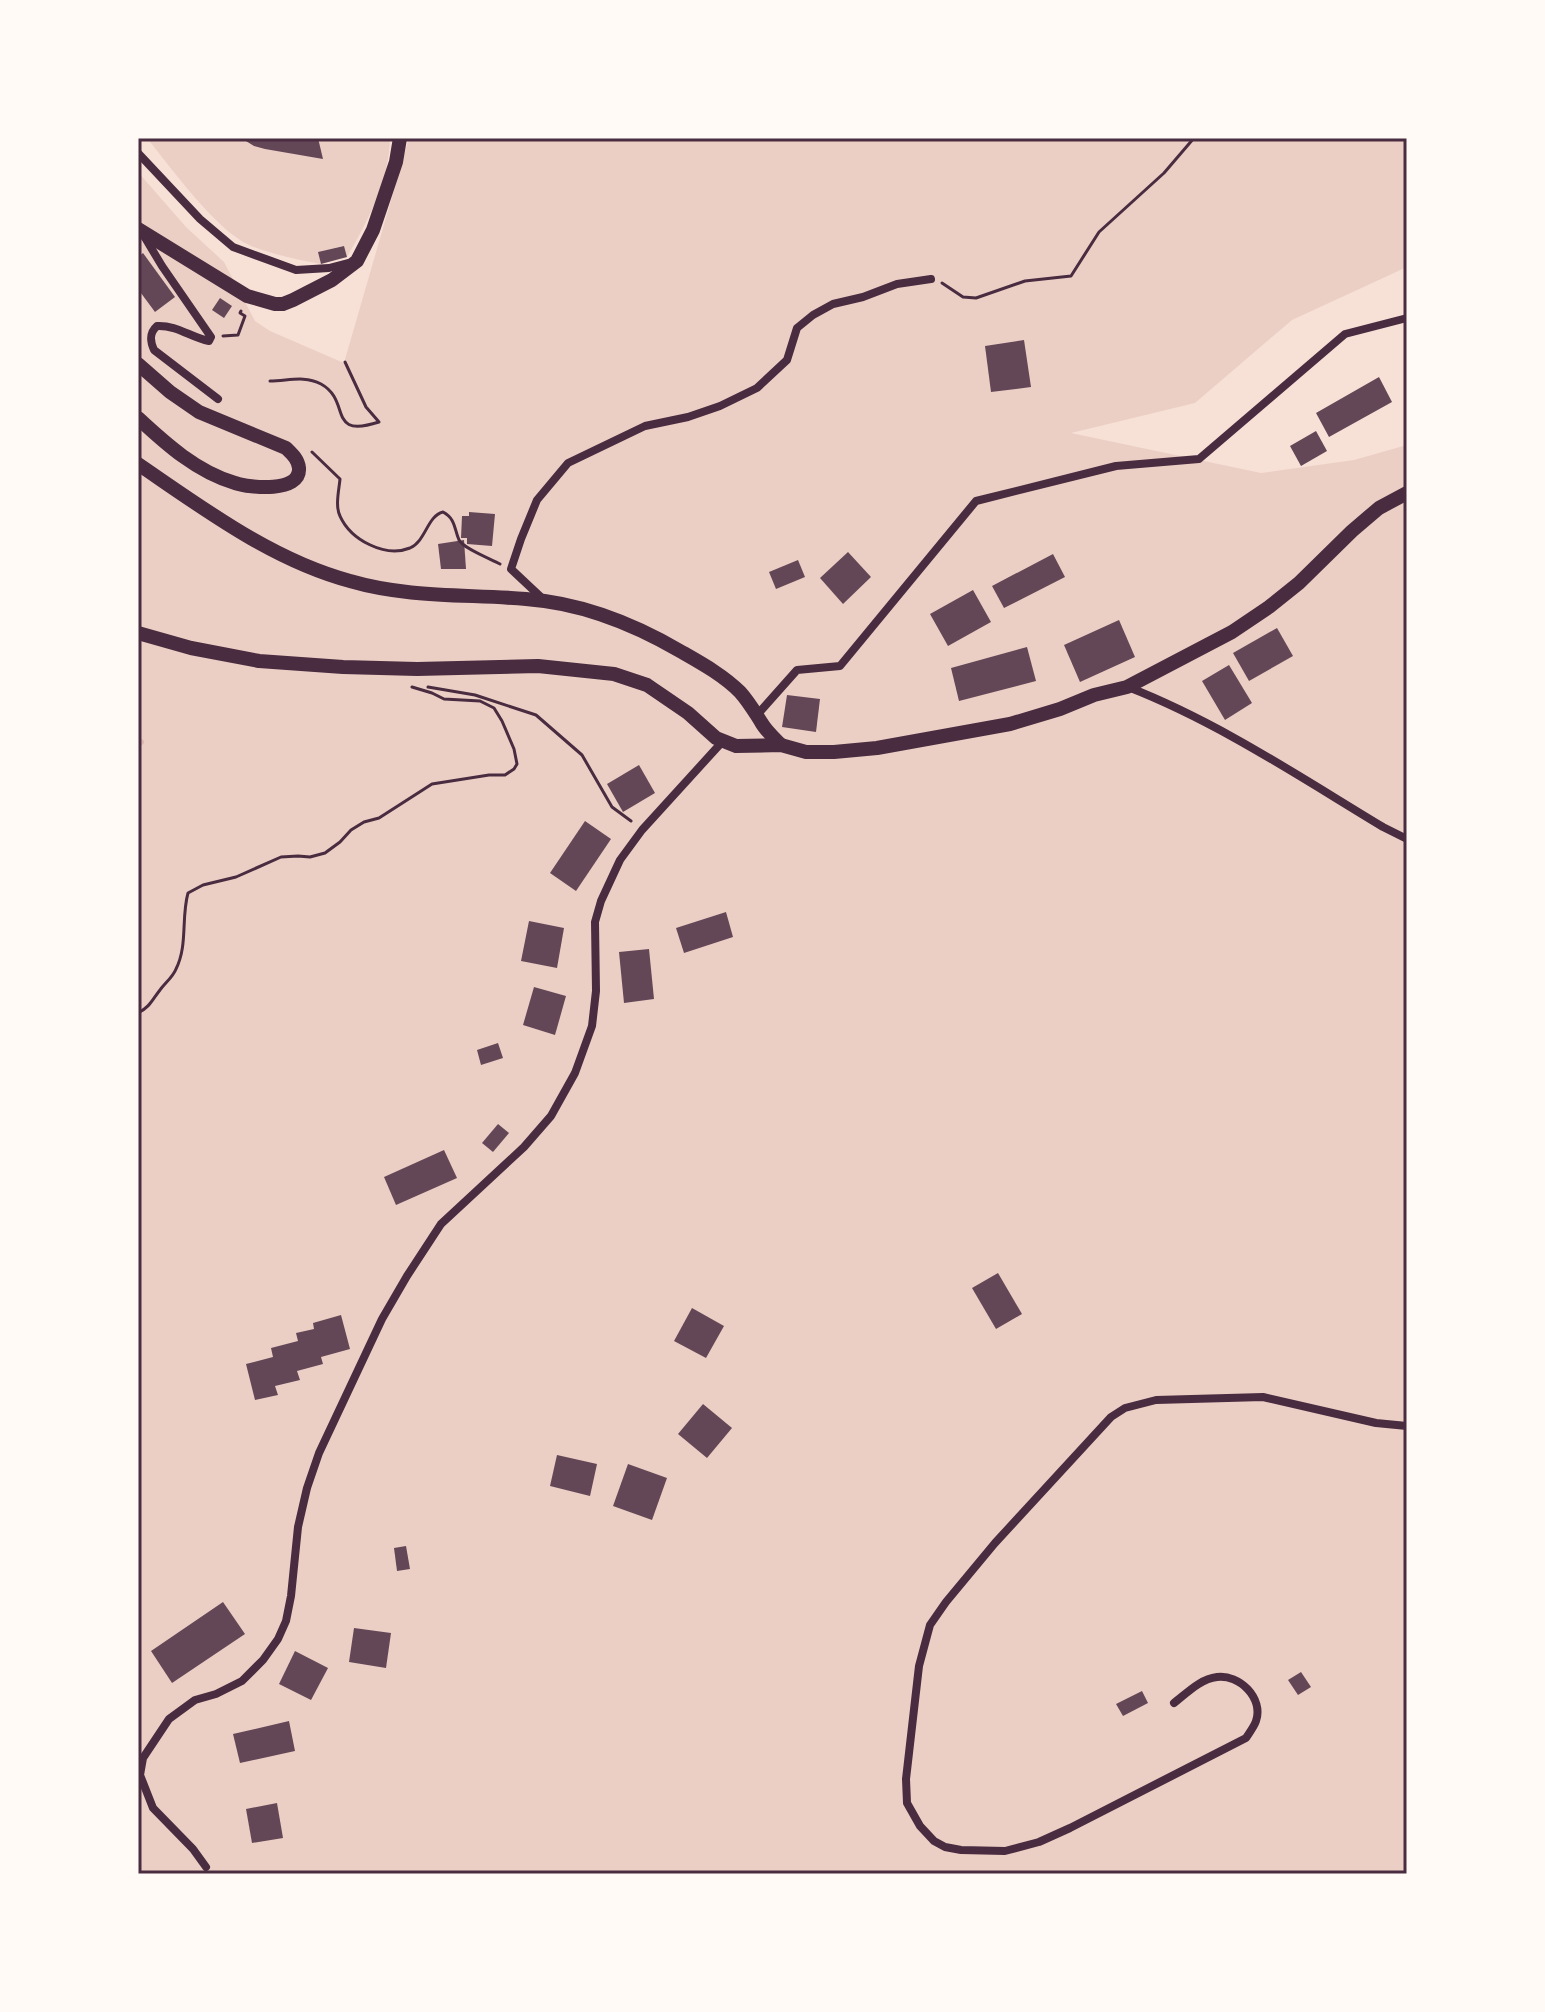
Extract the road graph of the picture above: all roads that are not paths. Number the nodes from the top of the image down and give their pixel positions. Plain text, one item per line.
1 (400, 138) edge
2 (138, 153) edge
3 (140, 230) edge
4 (357, 261) junction
5 (931, 279) road end
6 (1407, 318) edge
7 (138, 364) edge
8 (218, 399) dead end
9 (138, 418) edge
10 (138, 464) edge
11 (1407, 493) edge
12 (545, 600) junction
13 (138, 633) edge
14 (1127, 687) junction
15 (757, 715) junction
16 (723, 741) junction
17 (781, 745) junction
18 (1407, 839) edge
19 (1407, 1426) edge
20 (1174, 1703) dead end
21 (139, 1775) edge
22 (206, 1867) dead end

1 - 4 street
2 - 4 street
3 - 4 street
3 - 8 street
5 - 12 street
6 - 15 street
7 - 9 street
10 - 12 street
11 - 14 street
12 - 15 street
13 - 16 street
14 - 17 street
14 - 18 street
15 - 17 street
16 - 17 street
16 - 21 street
19 - 20 street
21 - 22 street

